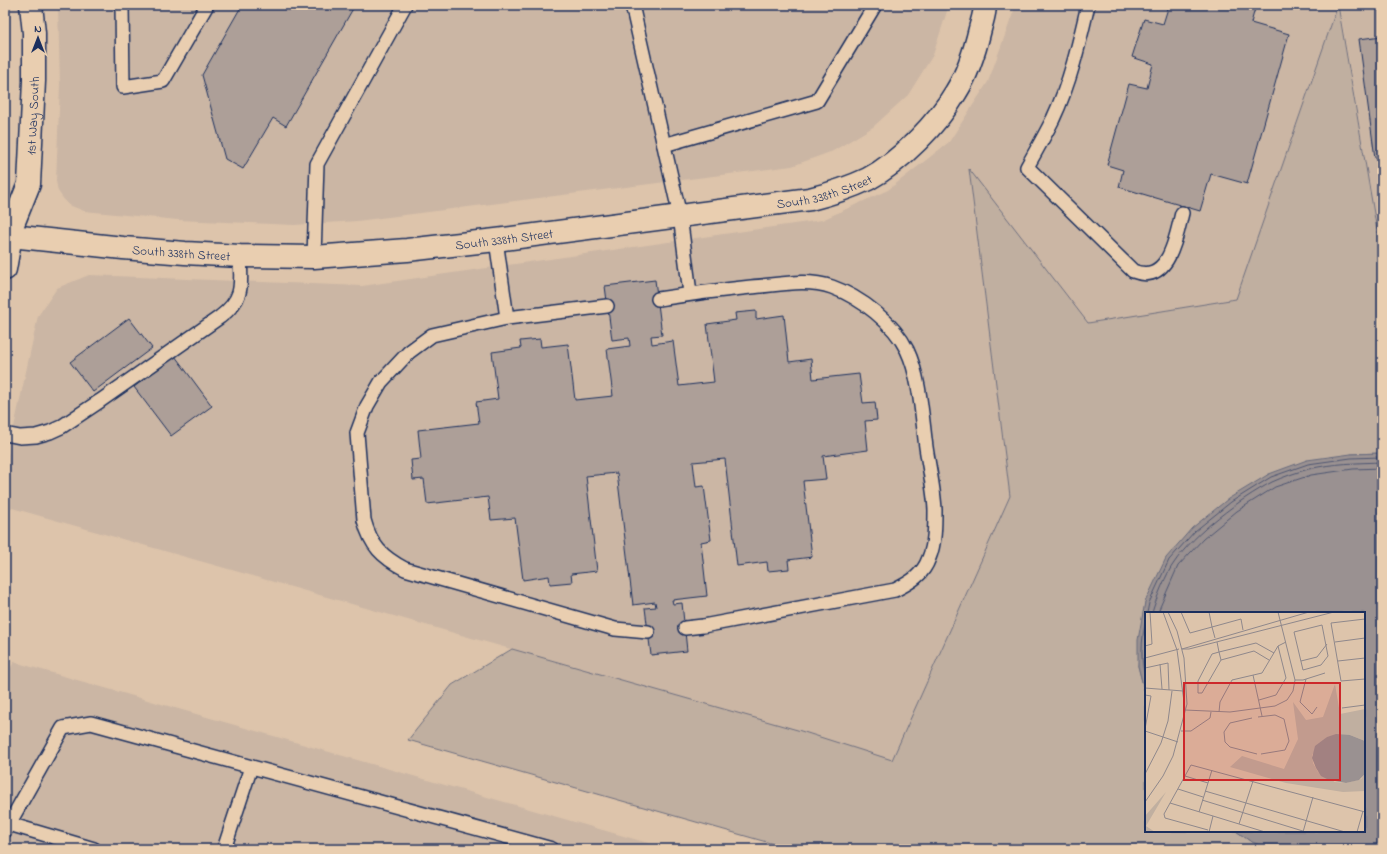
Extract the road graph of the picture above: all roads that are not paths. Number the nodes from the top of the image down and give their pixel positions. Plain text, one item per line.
1 (31, 5) edge
2 (122, 5) edge
3 (207, 5) edge
4 (405, 5) edge
5 (632, 5) edge
6 (875, 5) edge
7 (985, 5) edge
8 (1088, 5) edge
9 (664, 145) junction
10 (1182, 213) dead end
11 (680, 216) junction
12 (10, 222) edge
13 (496, 240) junction
14 (240, 256) junction
15 (314, 257) junction
16 (5, 269) edge
17 (690, 293) junction
18 (658, 299) dead end
19 (607, 306) dead end
20 (507, 318) junction
21 (5, 434) edge
22 (685, 628) dead end
23 (648, 632) dead end
24 (251, 767) junction
25 (7, 827) edge
26 (94, 849) edge
27 (224, 849) edge
28 (552, 849) edge

1 - 12 street, 1st Way South
2 - 3 lane
4 - 15 lane
5 - 9 lane
6 - 9 lane
7 - 11 street, South 338th Street
8 - 10 lane
9 - 11 lane
11 - 13 street, South 338th Street
11 - 17 lane
12 - 14 street, South 338th Street
12 - 16 street, 1st Way South
13 - 15 street, South 338th Street
13 - 20 lane
14 - 15 street, South 338th Street
14 - 21 lane
17 - 18 lane
17 - 22 lane
19 - 20 lane
20 - 23 lane
24 - 25 lane
24 - 27 lane
24 - 28 lane
25 - 26 lane

